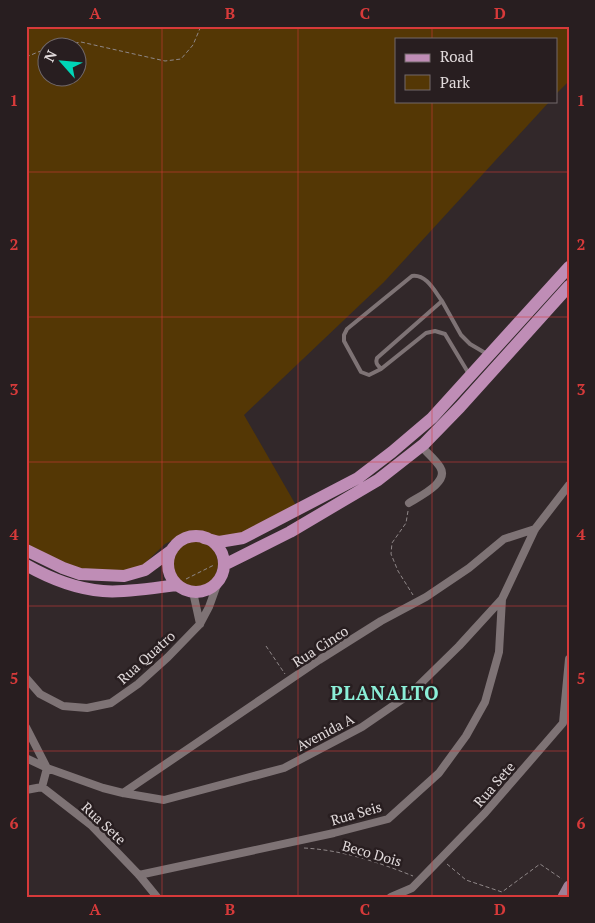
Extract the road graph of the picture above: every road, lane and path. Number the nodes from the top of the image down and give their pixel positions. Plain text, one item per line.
1 (201, 26) edge
2 (88, 44) edge
3 (38, 52) edge
4 (26, 57) edge
5 (569, 267) edge
6 (569, 286) edge
7 (442, 301) junction
8 (489, 356) junction
9 (381, 369) junction
10 (470, 376) junction
11 (421, 446) junction
12 (569, 485) edge
13 (409, 503) joint
14 (535, 529) junction
15 (204, 538) junction
16 (26, 550) edge
17 (172, 550) junction
18 (224, 563) junction
19 (26, 565) edge
20 (218, 582) junction
21 (176, 584) junction
22 (193, 592) junction
23 (502, 599) junction
24 (418, 601) junction
25 (200, 624) junction
26 (266, 646) dead end
27 (569, 659) edge
28 (26, 678) edge
29 (289, 680) junction
30 (26, 727) edge
31 (26, 758) edge
32 (47, 768) junction
33 (42, 787) junction
34 (26, 790) edge
35 (123, 794) junction
36 (318, 849) dead end
37 (441, 859) junction
38 (139, 875) junction
39 (421, 879) junction
40 (565, 883) edge
41 (157, 897) edge
42 (391, 897) edge
43 (563, 897) edge

1 - 2 path
3 - 4 path
5 - 8 main road
6 - 11 main road
7 - 8 lane
7 - 9 lane
7 - 9 lane
8 - 10 main road
9 - 10 lane
10 - 15 main road
11 - 13 street
11 - 18 main road
12 - 14 street, Avenida A
13 - 24 path
14 - 23 street, Avenida A
14 - 24 street, Rua Cinco
15 - 17 main road
15 - 18 main road
16 - 17 main road
17 - 21 main road
18 - 20 main road
18 - 21 path
19 - 21 main road
20 - 22 main road
20 - 25 street, Rua Quatro
21 - 22 main road
22 - 25 street
23 - 35 street, Avenida A
23 - 38 street, Rua Seis
24 - 29 street, Rua Cinco
25 - 28 street, Rua Quatro
26 - 29 path
27 - 37 street, Rua Sete
29 - 35 street, Rua Cinco
30 - 32 street
31 - 32 street, Avenida A
32 - 33 street
32 - 35 street, Avenida A
33 - 34 street
33 - 38 street, Rua Sete
36 - 39 path, Beco Dois
37 - 39 street, Rua Sete
37 - 40 path
38 - 41 street, Rua Sete
39 - 42 street, Rua Sete
40 - 43 street

